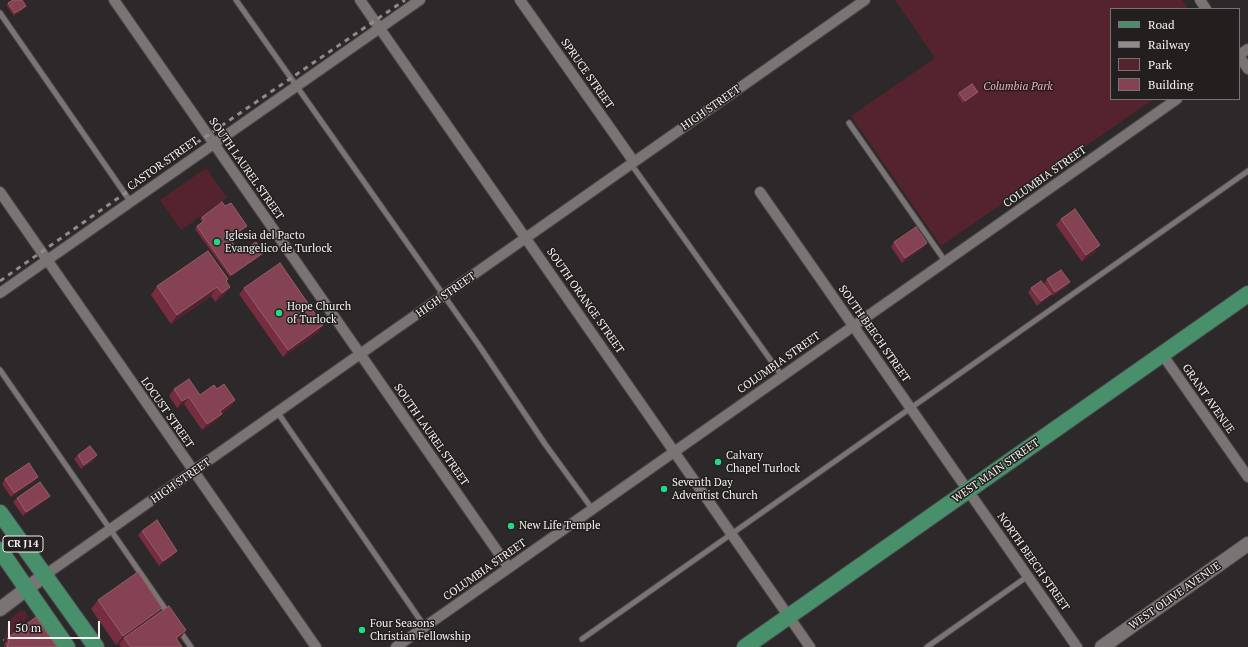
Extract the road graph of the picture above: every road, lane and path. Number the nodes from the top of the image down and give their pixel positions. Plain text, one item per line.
1 (114, 0) edge
2 (236, 0) edge
3 (360, 0) edge
4 (420, 0) edge
5 (520, 0) edge
6 (865, 0) edge
7 (0, 13) edge
8 (379, 28) junction
9 (1248, 49) edge
10 (1240, 55) edge
11 (1240, 57) edge
12 (1248, 69) edge
13 (296, 86) junction
14 (1176, 100) edge
15 (849, 123) dead end
16 (214, 144) junction
17 (633, 163) junction
18 (1248, 172) edge
19 (0, 192) edge
20 (760, 192) dead end
21 (130, 201) junction
22 (527, 239) junction
23 (47, 260) junction
24 (945, 261) junction
25 (0, 293) edge
26 (1248, 294) edge
27 (444, 296) junction
28 (853, 325) junction
29 (361, 354) junction
30 (1162, 354) junction
31 (0, 370) edge
32 (782, 376) junction
33 (911, 408) junction
34 (278, 413) junction
35 (675, 452) junction
36 (194, 472) junction
37 (1248, 477) edge
38 (968, 490) junction
39 (593, 510) junction
40 (0, 513) edge
41 (111, 529) junction
42 (732, 534) junction
43 (1248, 544) edge
44 (0, 550) edge
45 (509, 568) junction
46 (45, 575) junction
47 (1028, 576) junction
48 (27, 588) junction
49 (0, 609) edge
50 (789, 616) junction
51 (173, 621) edge
52 (425, 627) junction
53 (178, 628) edge
54 (12, 636) edge
55 (582, 639) dead end
56 (3, 640) dead end
57 (67, 647) edge
58 (96, 647) edge
59 (191, 647) edge
60 (316, 647) edge
61 (396, 647) edge
62 (745, 647) edge
63 (810, 647) edge
64 (927, 647) edge
65 (1077, 647) edge
66 (1102, 647) edge

1 - 16 street, SOUTH LAUREL STREET
2 - 13 lane
3 - 8 street, SOUTH ORANGE STREET
4 - 8 street, CASTOR STREET
5 - 17 street, SPRUCE STREET
6 - 17 street, HIGH STREET
7 - 21 lane
8 - 13 street, CASTOR STREET
8 - 22 street, SOUTH ORANGE STREET
9 - 10 street
11 - 12 street
13 - 16 street, CASTOR STREET
13 - 27 lane
14 - 24 street, COLUMBIA STREET
15 - 24 lane
16 - 21 street, CASTOR STREET
16 - 29 street, SOUTH LAUREL STREET
17 - 22 street, HIGH STREET
17 - 32 lane
18 - 33 lane
19 - 23 street, LOCUST STREET
20 - 28 street, SOUTH BEECH STREET
21 - 23 street, CASTOR STREET
22 - 27 street, HIGH STREET
22 - 35 street, SOUTH ORANGE STREET
23 - 25 street, CASTOR STREET
23 - 36 street, LOCUST STREET
24 - 28 street, COLUMBIA STREET
26 - 30 main road, WEST MAIN STREET
27 - 29 street, HIGH STREET
27 - 39 lane
28 - 32 street, COLUMBIA STREET
28 - 33 street, SOUTH BEECH STREET
29 - 34 street, HIGH STREET
29 - 45 street, SOUTH LAUREL STREET
30 - 37 street, GRANT AVENUE
30 - 38 main road, WEST MAIN STREET
31 - 41 lane
32 - 35 street, COLUMBIA STREET
33 - 38 street, SOUTH BEECH STREET
33 - 42 lane
34 - 36 street, HIGH STREET
34 - 52 lane
35 - 39 street, COLUMBIA STREET
35 - 42 street, SOUTH ORANGE STREET
36 - 41 street, HIGH STREET
36 - 60 street, LOCUST STREET
38 - 47 street, NORTH BEECH STREET
38 - 50 main road, WEST MAIN STREET
39 - 45 street, COLUMBIA STREET
40 - 46 main road, CR J14
41 - 46 street, HIGH STREET
41 - 51 lane
42 - 50 street, SOUTH ORANGE STREET
42 - 55 lane
43 - 66 street, WEST OLIVE AVENUE
44 - 48 main road, CR J14
45 - 52 street, COLUMBIA STREET
46 - 48 street, HIGH STREET
46 - 58 main road, CR J14
47 - 64 lane
47 - 65 street, NORTH BEECH STREET
48 - 49 street, HIGH STREET
48 - 57 main road, CR J14
50 - 62 main road, WEST MAIN STREET
50 - 63 street, SOUTH ORANGE STREET
52 - 61 street, COLUMBIA STREET
53 - 59 lane
54 - 56 path

